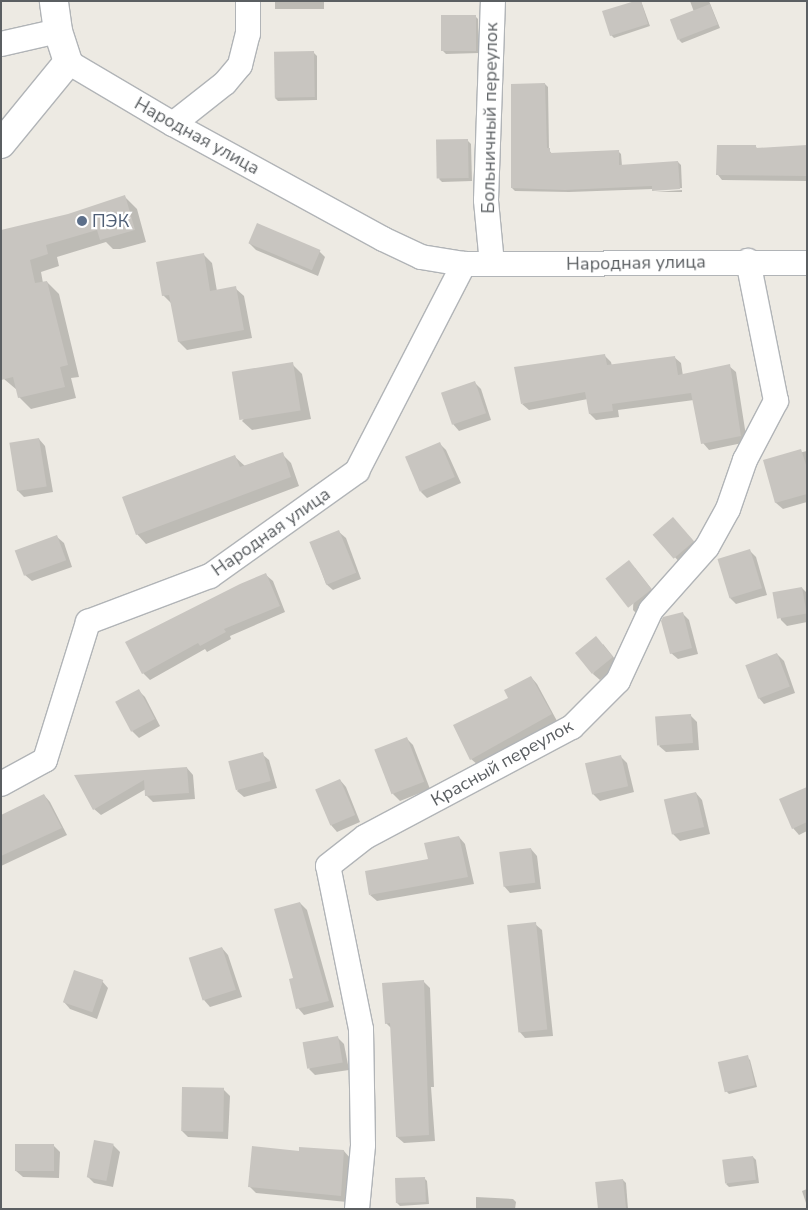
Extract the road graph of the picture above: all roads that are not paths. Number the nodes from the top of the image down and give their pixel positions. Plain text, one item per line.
1 (54, 1) edge
2 (248, 1) edge
3 (493, 1) edge
4 (58, 31) junction
5 (1, 44) edge
6 (68, 62) junction
7 (173, 124) junction
8 (1, 144) edge
9 (748, 261) junction
10 (807, 263) edge
11 (464, 264) junction
12 (492, 264) junction
13 (1, 784) edge
14 (356, 1209) edge

1 - 4 street
2 - 7 street
3 - 12 street, Больничный переулок
4 - 5 street
4 - 6 street
6 - 7 street, Народная улица
6 - 8 street
7 - 11 street, Народная улица
9 - 10 street, Народная улица
9 - 12 street, Народная улица
9 - 14 street, Красный переулок
11 - 12 street, Народная улица
11 - 13 street, Народная улица

